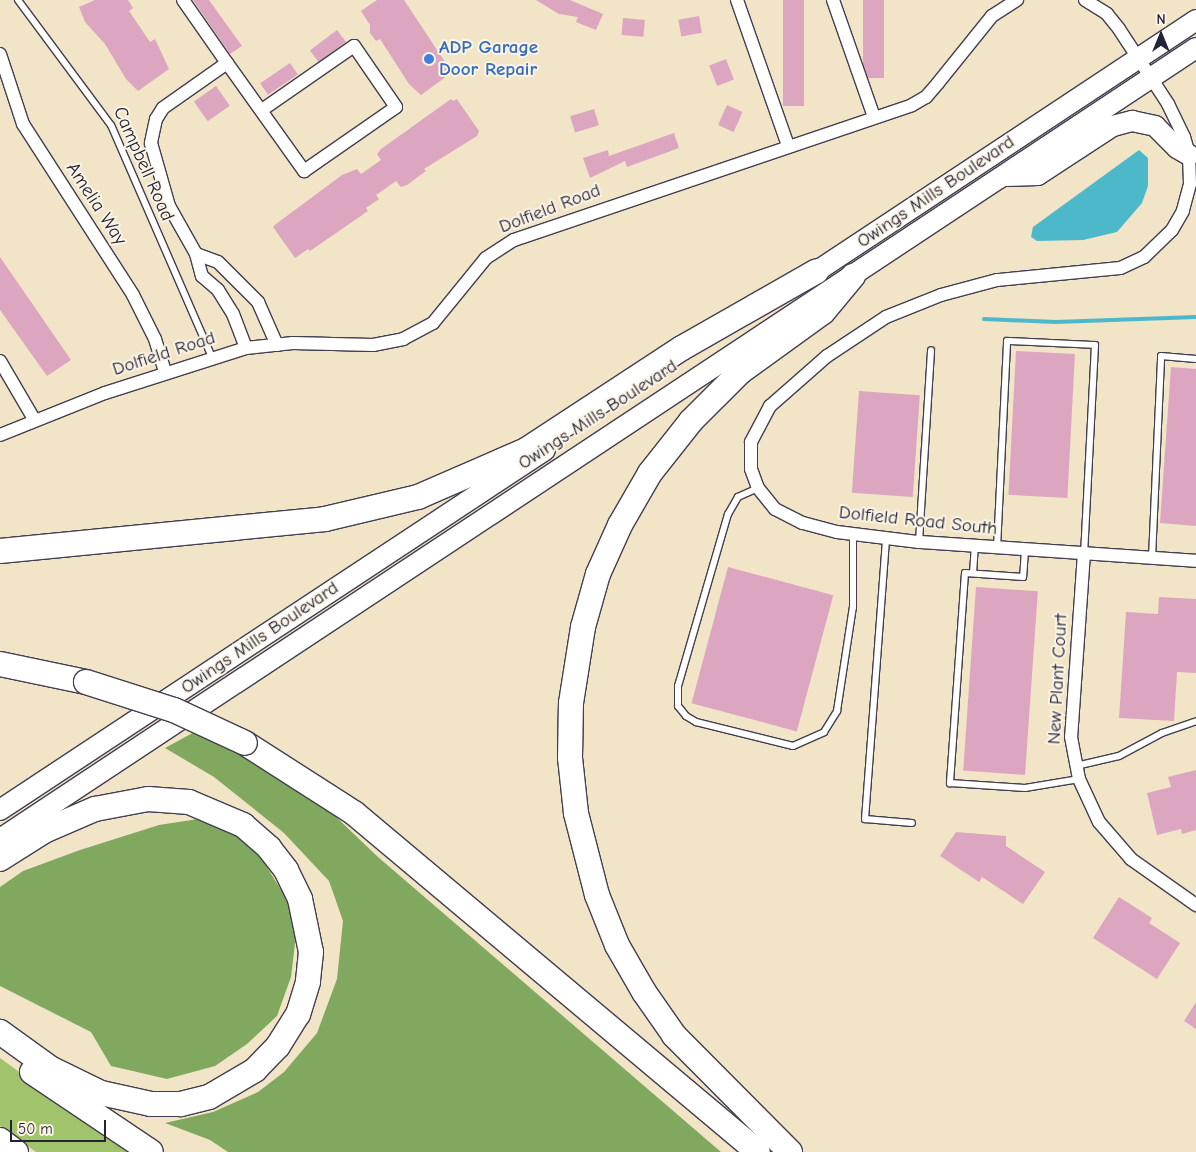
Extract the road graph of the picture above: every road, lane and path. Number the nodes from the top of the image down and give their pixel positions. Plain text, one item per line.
1 (18, 0) edge
2 (183, 0) edge
3 (737, 0) edge
4 (832, 0) edge
5 (1017, 0) edge
6 (1085, 0) edge
7 (1196, 20) edge
8 (1196, 48) edge
9 (0, 54) edge
10 (1138, 58) junction
11 (227, 63) junction
12 (1151, 78) junction
13 (262, 110) junction
14 (874, 118) junction
15 (788, 146) junction
16 (1189, 155) junction
17 (1006, 176) junction
18 (196, 254) junction
19 (817, 271) junction
20 (853, 276) junction
21 (234, 278) junction
22 (218, 290) junction
23 (277, 345) junction
24 (246, 348) junction
25 (931, 350) dead end
26 (212, 357) junction
27 (1196, 359) edge
28 (0, 361) edge
29 (165, 372) junction
30 (35, 421) junction
31 (0, 435) edge
32 (531, 488) junction
33 (758, 488) junction
34 (190, 533) junction
35 (0, 534) edge
36 (853, 536) junction
37 (886, 540) junction
38 (919, 542) junction
39 (975, 546) junction
40 (997, 548) junction
41 (1024, 550) junction
42 (0, 551) edge
43 (1084, 553) junction
44 (1152, 558) junction
45 (1196, 561) edge
46 (973, 573) junction
47 (0, 664) edge
48 (1196, 721) edge
49 (1077, 773) junction
50 (0, 810) edge
51 (912, 823) dead end
52 (0, 839) edge
53 (0, 858) edge
54 (1196, 905) edge
55 (0, 1032) edge
56 (0, 1049) edge
57 (0, 1140) edge
58 (16, 1152) edge
59 (151, 1152) edge
60 (758, 1152) edge
61 (790, 1152) edge

1 - 26 lane, Campbell Road
2 - 11 street
3 - 15 street
4 - 14 street
5 - 14 street, Dolfield Road
6 - 10 street
7 - 10 main road, Owings Mills Boulevard
8 - 12 main road, Owings Mills Boulevard
9 - 29 street, Amelia Way
10 - 12 street
10 - 19 main road, Owings Mills Boulevard
10 - 32 main road
11 - 13 street
11 - 18 street
12 - 16 street, Dolfield Road South
12 - 17 main road, Owings Mills Boulevard
13 - 13 street
14 - 15 street, Dolfield Road
15 - 23 street, Dolfield Road
16 - 17 main road
16 - 33 street, Dolfield Road South
17 - 20 main road, Owings Mills Boulevard
18 - 21 street
18 - 22 street
19 - 34 highway
19 - 50 main road, Owings Mills Boulevard
20 - 32 main road, Owings Mills Boulevard
20 - 61 highway
21 - 22 street
21 - 23 street
22 - 24 street
23 - 24 street, Dolfield Road
24 - 26 street, Dolfield Road
25 - 38 lane
26 - 29 street, Dolfield Road
27 - 44 lane
28 - 30 street
29 - 30 street, Dolfield Road
30 - 31 street, Dolfield Road
32 - 52 main road, Owings Mills Boulevard
33 - 36 street, Dolfield Road South
33 - 36 lane
34 - 35 highway
34 - 42 highway
36 - 37 street, Dolfield Road South
37 - 38 street, Dolfield Road South
37 - 51 lane
38 - 39 street, Dolfield Road South
39 - 40 street, Dolfield Road South
39 - 46 lane
40 - 41 street, Dolfield Road South
40 - 43 lane
41 - 43 street, Dolfield Road South
41 - 46 lane
43 - 44 street, Dolfield Road South
43 - 49 street, New Plant Court
44 - 45 street, Dolfield Road South
46 - 49 lane
47 - 60 highway, bridge
48 - 49 lane
49 - 54 street, New Plant Court
53 - 55 highway
56 - 59 highway
57 - 58 highway

